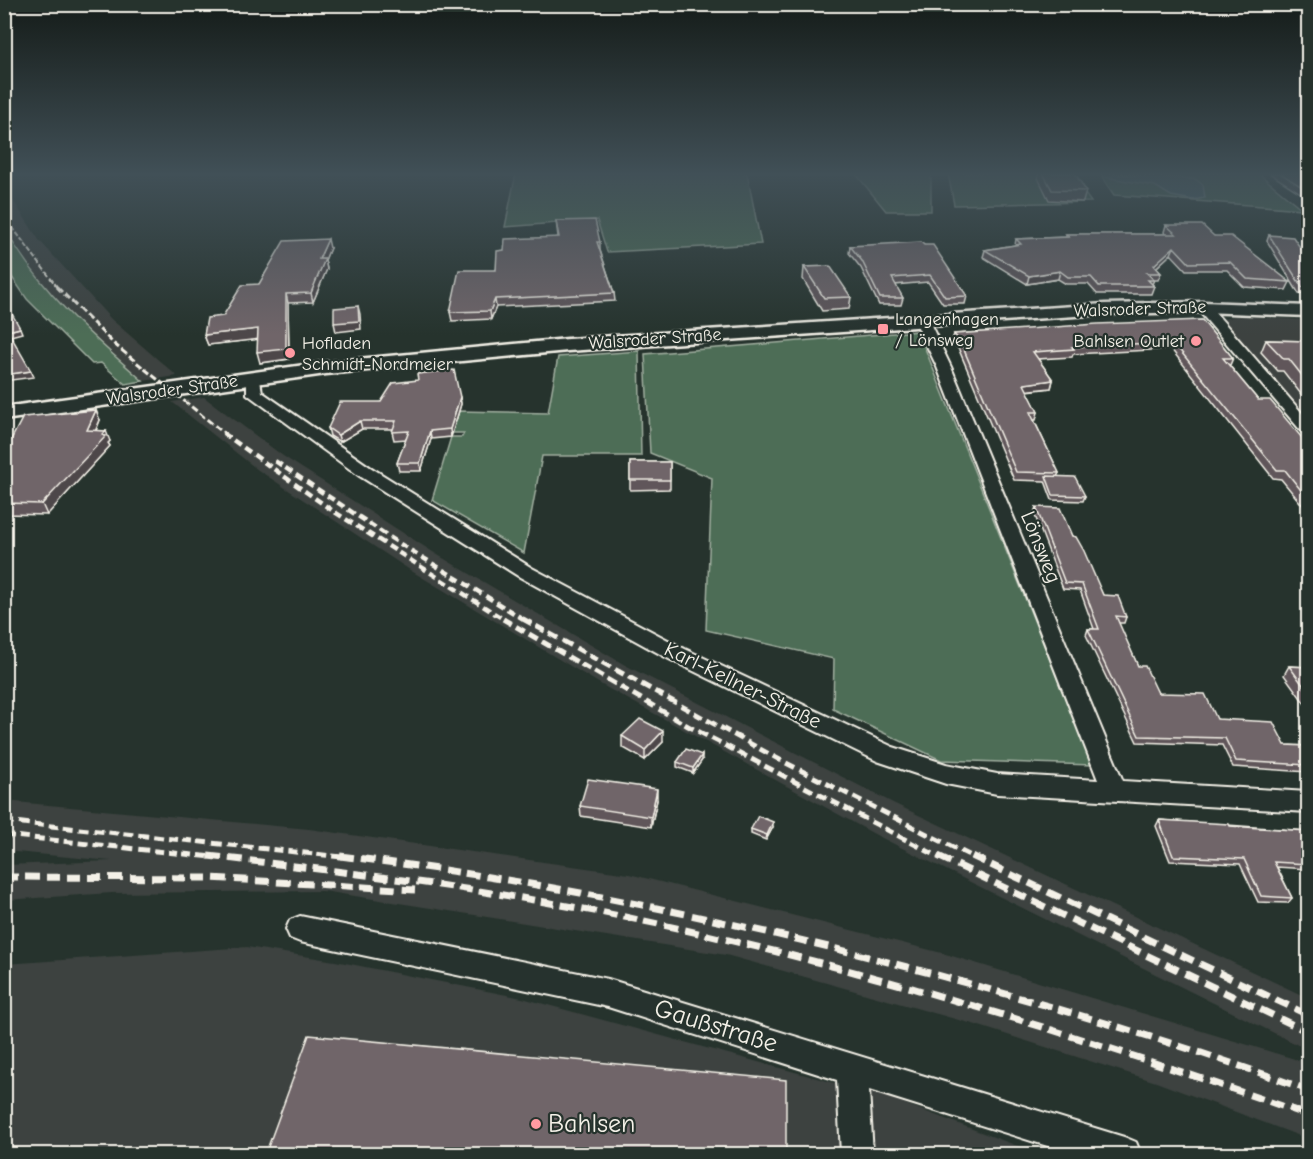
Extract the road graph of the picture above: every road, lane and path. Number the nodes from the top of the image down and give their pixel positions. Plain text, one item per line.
1 (1203, 306) junction
2 (1308, 311) edge
3 (922, 321) junction
4 (254, 378) junction
5 (4, 414) edge
6 (1308, 429) edge
7 (1115, 791) junction
8 (1308, 802) edge
9 (300, 929) dead end
10 (852, 1068) junction
11 (857, 1155) edge
12 (1124, 1155) edge

1 - 2 street, Walsroder Straße
1 - 3 street, Walsroder Straße
1 - 6 street
3 - 4 street, Walsroder Straße
3 - 7 street, Lönsweg
4 - 5 street, Walsroder Straße
4 - 7 street, Karl-Kellner-Straße
7 - 8 street, Karl-Kellner-Straße
9 - 10 street, Gaußstraße
10 - 11 street
10 - 12 street, Gaußstraße

